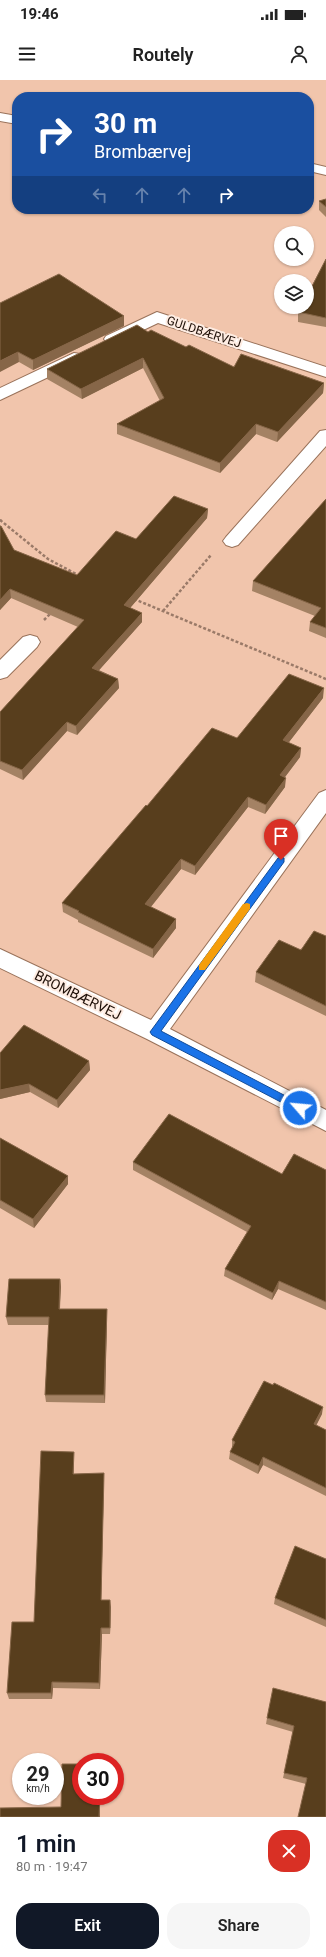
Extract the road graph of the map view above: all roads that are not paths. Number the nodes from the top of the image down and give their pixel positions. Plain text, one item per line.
1 (0, 118) edge
2 (12, 119) edge
3 (314, 168) edge
4 (326, 171) edge
5 (326, 372) edge
6 (0, 395) edge
7 (326, 435) edge
8 (232, 542) road end
9 (30, 642) road end
10 (0, 672) edge
11 (326, 798) edge
12 (0, 958) edge
13 (155, 1032) junction
14 (326, 1121) edge

1 - 2 street
3 - 4 street
5 - 6 street, GULDBÆRVEJ
7 - 8 street
9 - 10 street
11 - 13 street
12 - 13 street, BROMBÆRVEJ
13 - 14 street, BROMBÆRVEJ

